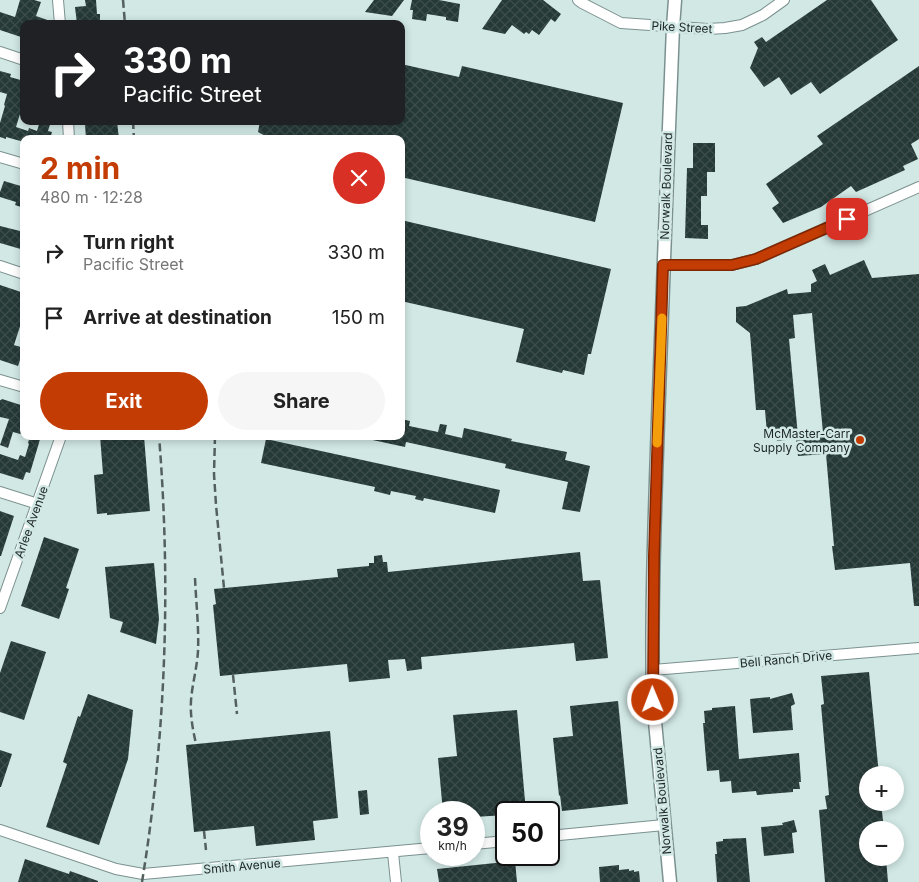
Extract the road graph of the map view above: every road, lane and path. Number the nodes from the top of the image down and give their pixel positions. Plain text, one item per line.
1 (58, 0) edge
2 (578, 0) edge
3 (675, 0) edge
4 (784, 0) edge
5 (60, 20) edge
6 (673, 27) junction
7 (0, 52) edge
8 (20, 59) edge
9 (0, 157) edge
10 (20, 163) edge
11 (919, 187) edge
12 (663, 265) junction
13 (0, 266) edge
14 (20, 273) edge
15 (0, 380) edge
16 (20, 386) edge
17 (60, 440) edge
18 (0, 492) edge
19 (38, 504) junction
20 (0, 607) edge
21 (919, 648) edge
22 (653, 670) junction
23 (664, 825) junction
24 (0, 830) edge
25 (560, 835) edge
26 (420, 849) edge
27 (393, 853) junction
28 (396, 882) edge
29 (670, 882) edge

1 - 5 street
2 - 6 street, Pike Street
3 - 6 main road, Norwalk Boulevard
4 - 6 street, Pike Street
6 - 12 main road, Norwalk Boulevard
7 - 8 street
9 - 10 street
11 - 12 street
12 - 22 main road, Norwalk Boulevard
13 - 14 street
15 - 16 street
17 - 19 street, Arlee Avenue
18 - 19 street
19 - 20 street, Arlee Avenue
21 - 22 street, Bell Ranch Drive
22 - 23 main road, Norwalk Boulevard
23 - 25 street
23 - 29 main road, Norwalk Boulevard
24 - 27 street, Smith Avenue
26 - 27 street, Smith Avenue
27 - 28 street

